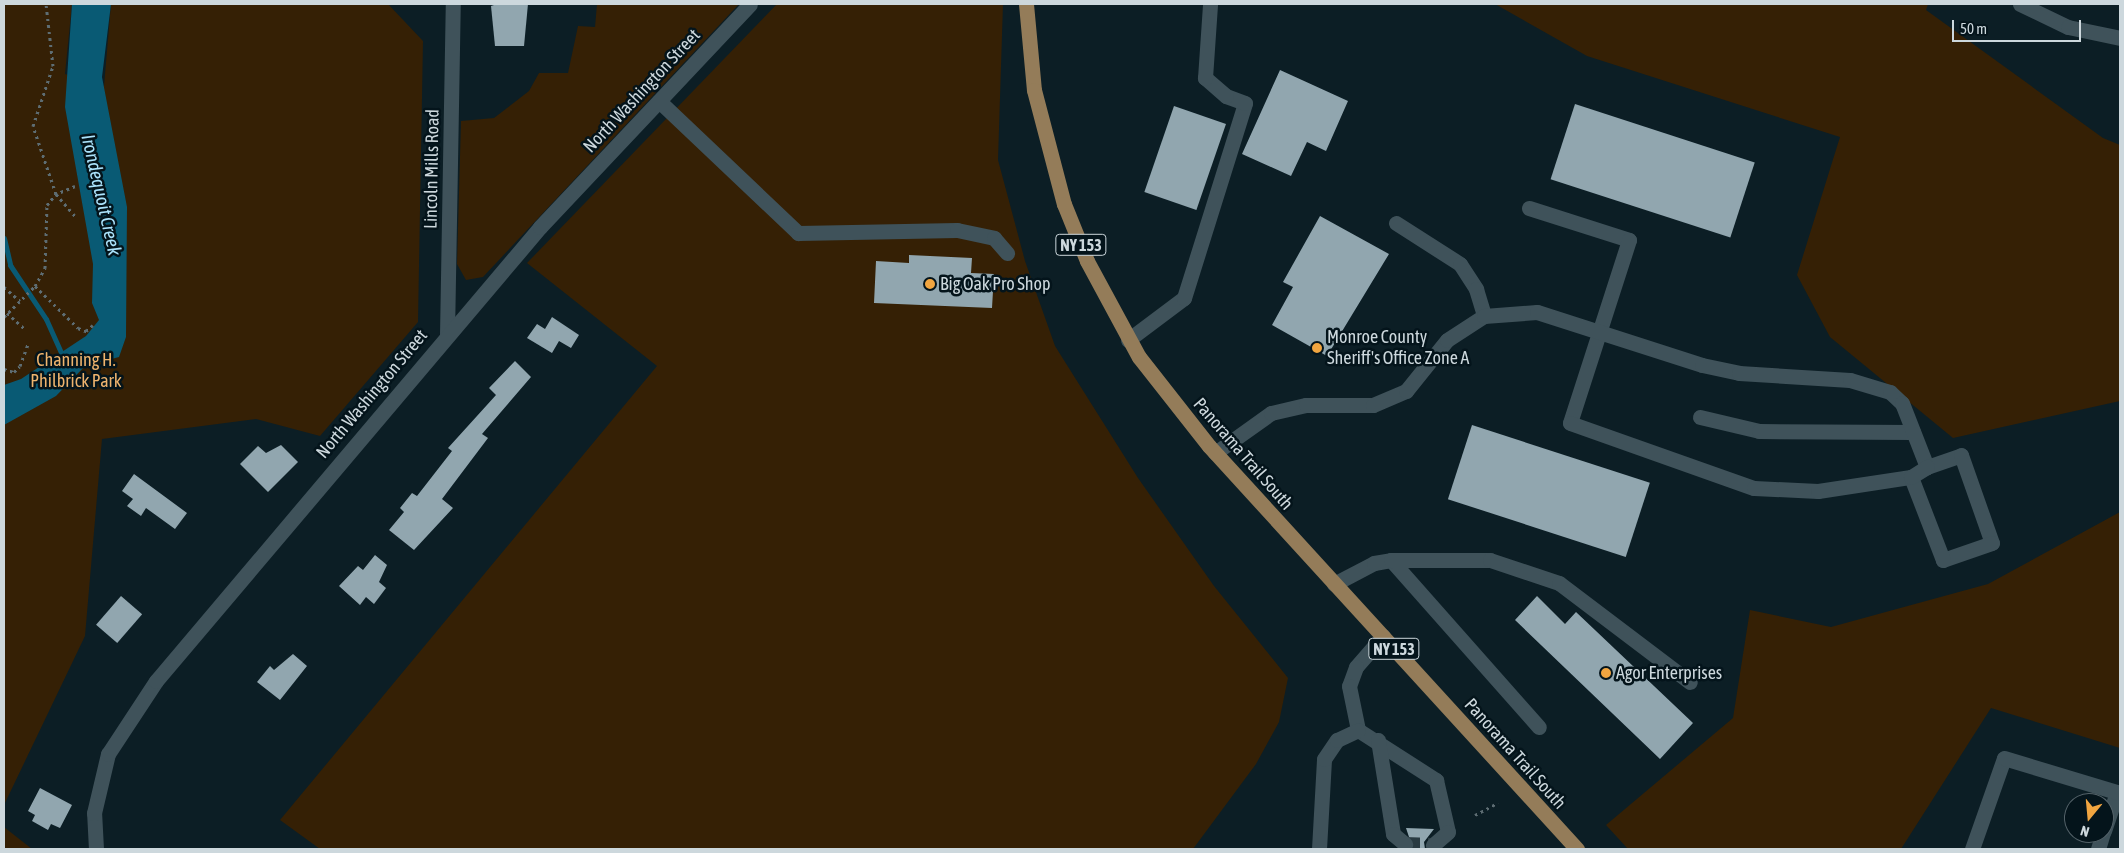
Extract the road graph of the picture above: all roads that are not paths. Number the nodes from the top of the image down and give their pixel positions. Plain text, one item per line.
1 (453, 4) edge
2 (750, 4) edge
3 (1026, 4) edge
4 (1210, 4) edge
5 (2020, 4) edge
6 (2120, 38) edge
7 (658, 101) junction
8 (1529, 208) dead end
9 (1396, 222) dead end
10 (1007, 254) dead end
11 (1484, 316) junction
12 (1600, 331) junction
13 (447, 335) junction
14 (1128, 340) junction
15 (1700, 417) dead end
16 (1913, 432) junction
17 (1215, 453) junction
18 (1927, 468) junction
19 (1911, 477) junction
20 (1391, 560) junction
21 (1334, 584) junction
22 (1383, 636) junction
23 (1690, 682) dead end
24 (1539, 727) dead end
25 (1358, 730) junction
26 (1378, 740) junction
27 (2118, 793) edge
28 (1405, 844) dead end
29 (1433, 845) dead end
30 (96, 849) edge
31 (1319, 849) edge
32 (1577, 849) edge
33 (1972, 849) edge

1 - 13 street, Lincoln Mills Road
2 - 7 street, North Washington Street
3 - 14 main road, Panorama Trail South / NY 153
4 - 14 street
5 - 6 street
7 - 10 street
7 - 13 street, North Washington Street
8 - 12 street
9 - 11 street
11 - 12 street
11 - 17 street
12 - 16 street
12 - 19 street
13 - 30 street, North Washington Street
14 - 17 main road, Panorama Trail South / NY 153
15 - 16 street
16 - 18 street
17 - 21 main road, Panorama Trail South / NY 153
18 - 19 street
18 - 19 street
20 - 21 street
20 - 23 street
20 - 24 street
21 - 22 main road, Panorama Trail South / NY 153
22 - 25 street
22 - 32 main road, Panorama Trail South / NY 153
25 - 26 street
25 - 31 street
26 - 28 street
26 - 29 street
27 - 33 street

